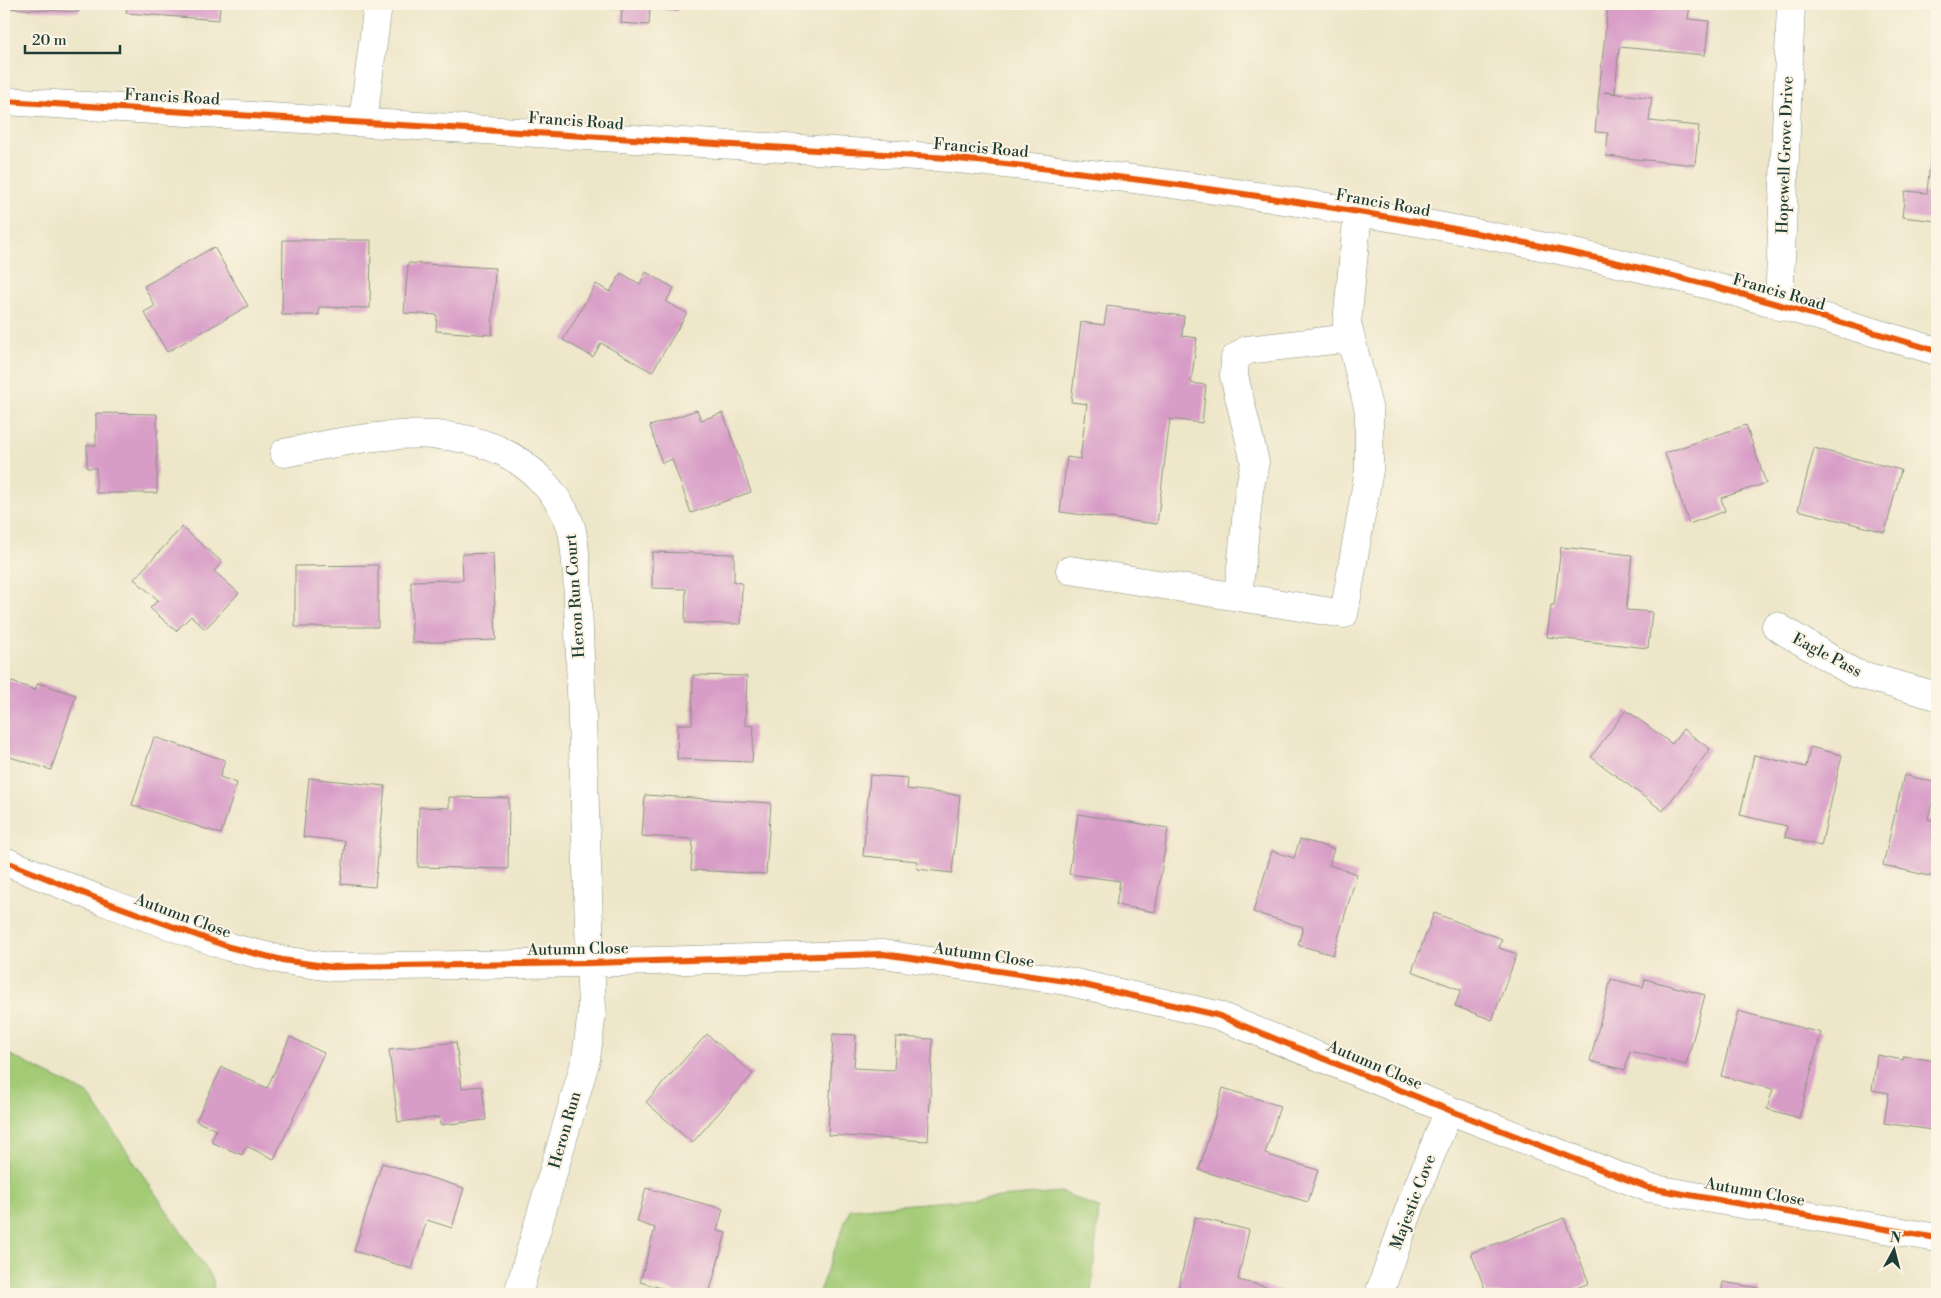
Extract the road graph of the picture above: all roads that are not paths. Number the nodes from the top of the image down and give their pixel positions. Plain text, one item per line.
1 (378, 4) edge
2 (1791, 4) edge
3 (4, 101) edge
4 (362, 121) junction
5 (1358, 212) junction
6 (1779, 306) junction
7 (1350, 338) junction
8 (1937, 351) edge
9 (284, 453) dead end
10 (1070, 570) dead end
11 (1238, 597) junction
12 (1776, 626) dead end
13 (1937, 696) edge
14 (4, 861) edge
15 (589, 963) junction
16 (1449, 1110) junction
17 (1937, 1238) edge
18 (518, 1294) edge
19 (1379, 1294) edge

1 - 4 street
2 - 6 street, Hopewell Grove Drive
3 - 4 street, Francis Road
4 - 5 street, Francis Road
5 - 6 street, Francis Road
5 - 7 street
6 - 8 street, Francis Road
7 - 11 street
7 - 11 street
9 - 15 street, Heron Run Court
10 - 11 street
12 - 13 street, Eagle Pass
14 - 15 street, Autumn Close
15 - 16 street, Autumn Close
15 - 18 street, Heron Run
16 - 17 street, Autumn Close
16 - 19 street, Majestic Cove

